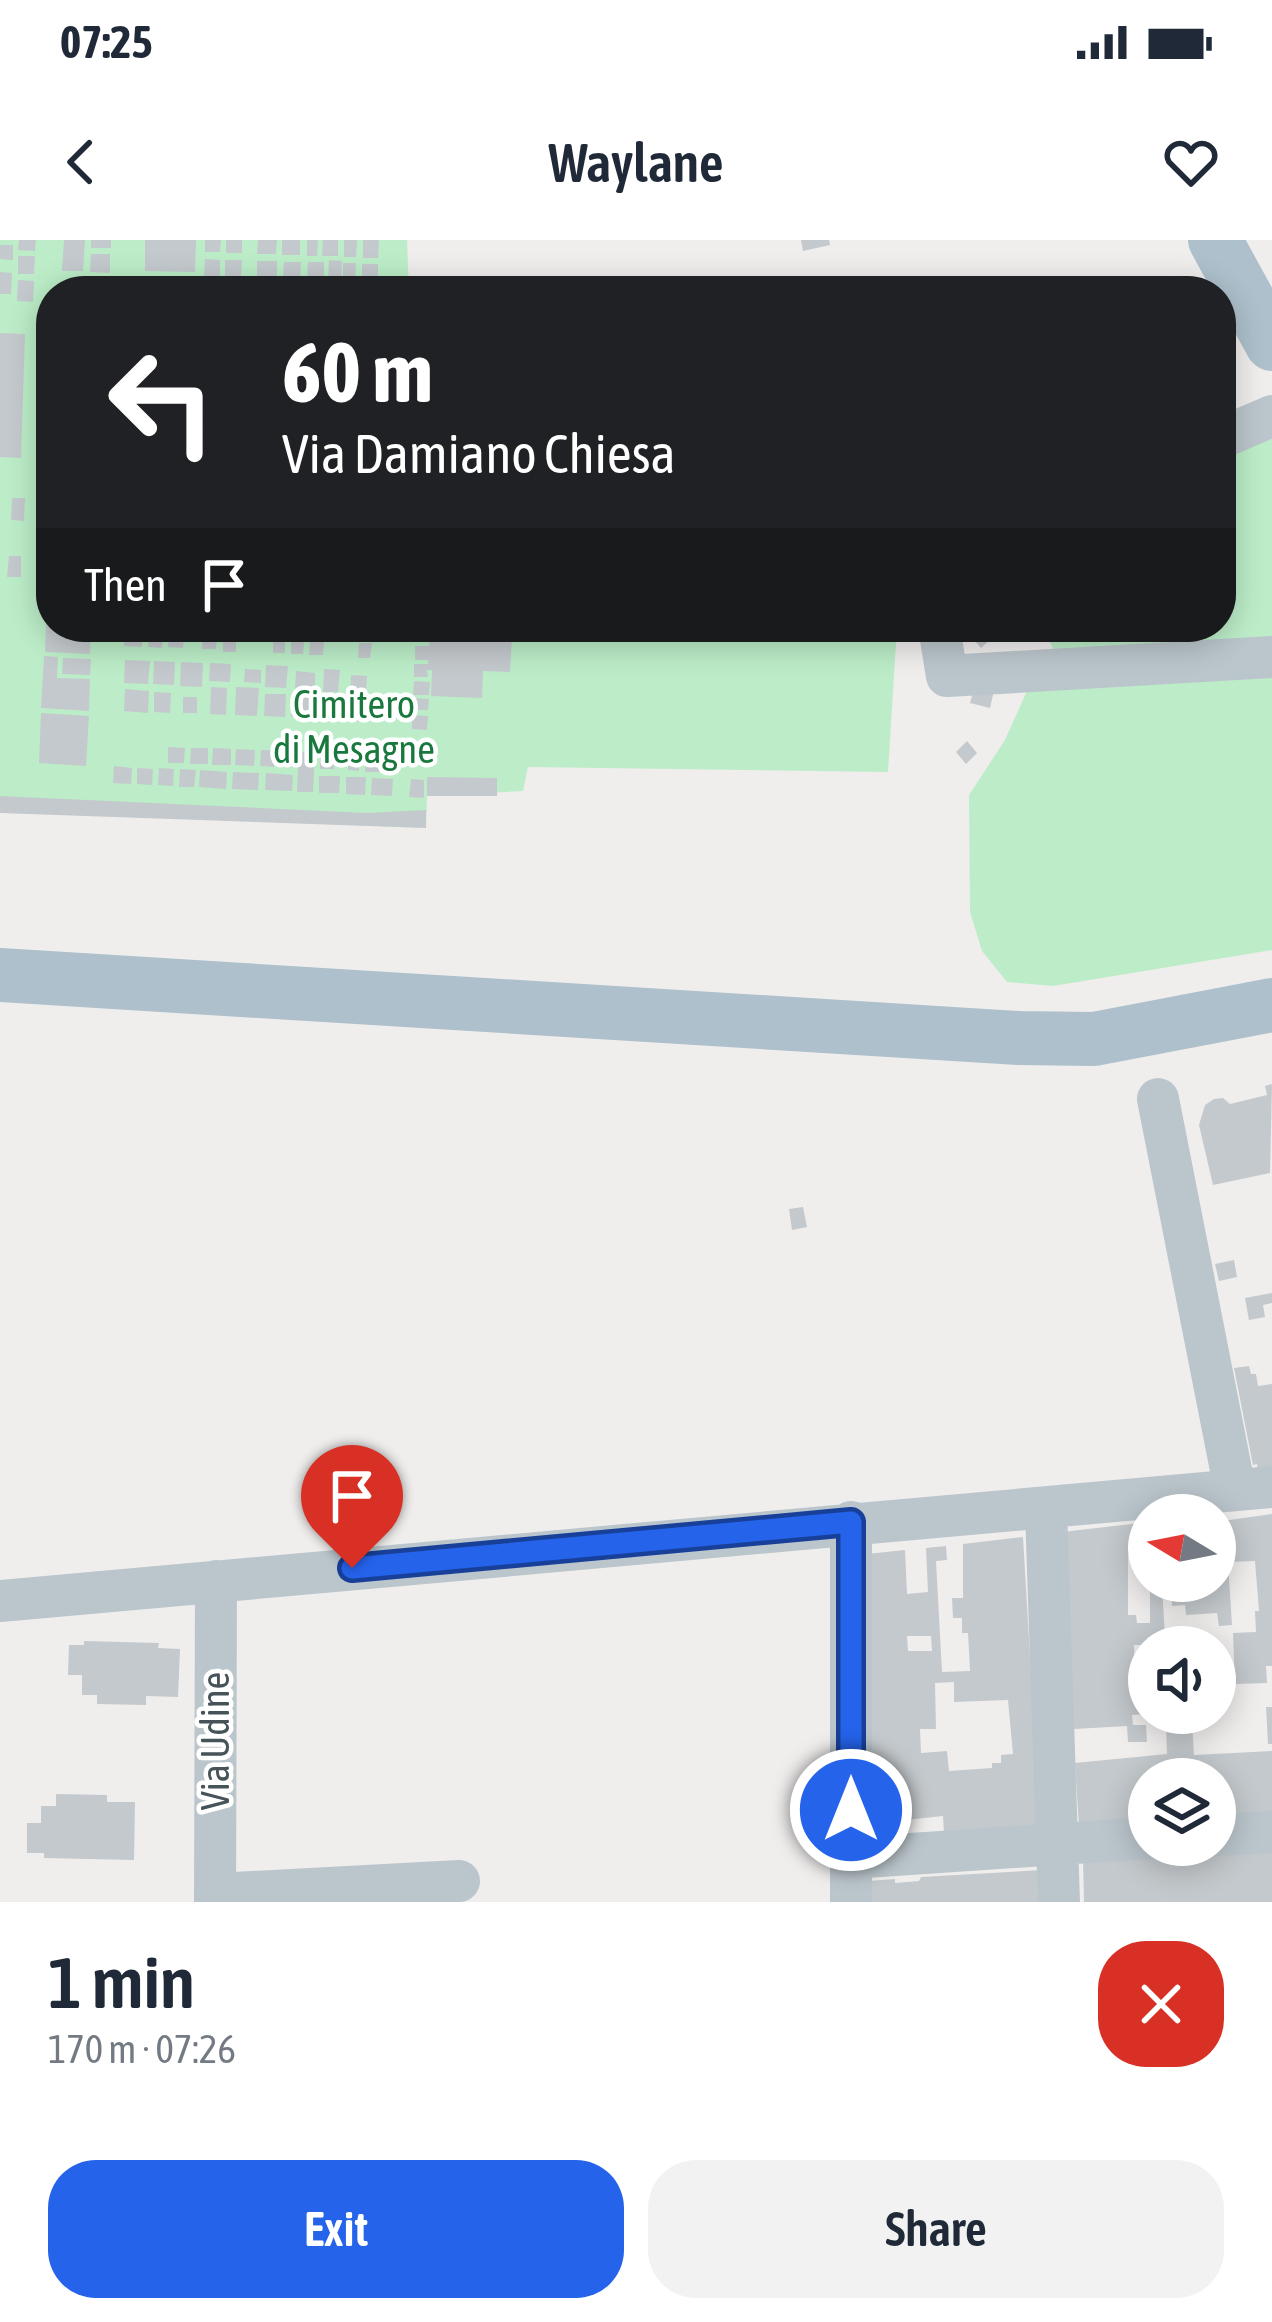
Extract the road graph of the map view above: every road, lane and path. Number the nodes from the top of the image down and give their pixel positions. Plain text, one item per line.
1 (1215, 240) edge
2 (1235, 276) edge
3 (1236, 278) edge
4 (1272, 344) edge
5 (1272, 416) edge
6 (1236, 432) edge
7 (941, 642) edge
8 (1272, 657) edge
9 (0, 975) edge
10 (1272, 1005) edge
11 (1159, 1099) dead end
12 (1253, 1489) edge
13 (1046, 1509) junction
14 (851, 1522) junction
15 (216, 1581) junction
16 (0, 1601) edge
17 (1272, 1832) edge
18 (1236, 1834) edge
19 (1128, 1839) edge
20 (1059, 1843) junction
21 (851, 1858) junction
22 (459, 1881) dead end
23 (215, 1898) edge
24 (851, 1902) edge
25 (1059, 1902) edge

1 - 2 main road
3 - 4 main road
5 - 6 street
7 - 8 street
9 - 10 main road
11 - 12 street
12 - 13 street
13 - 14 street
13 - 20 street
14 - 15 street
14 - 21 street
15 - 16 street
15 - 23 street, Via Udine
17 - 18 street
19 - 20 street
20 - 21 street
20 - 25 street
21 - 24 street
22 - 23 street

